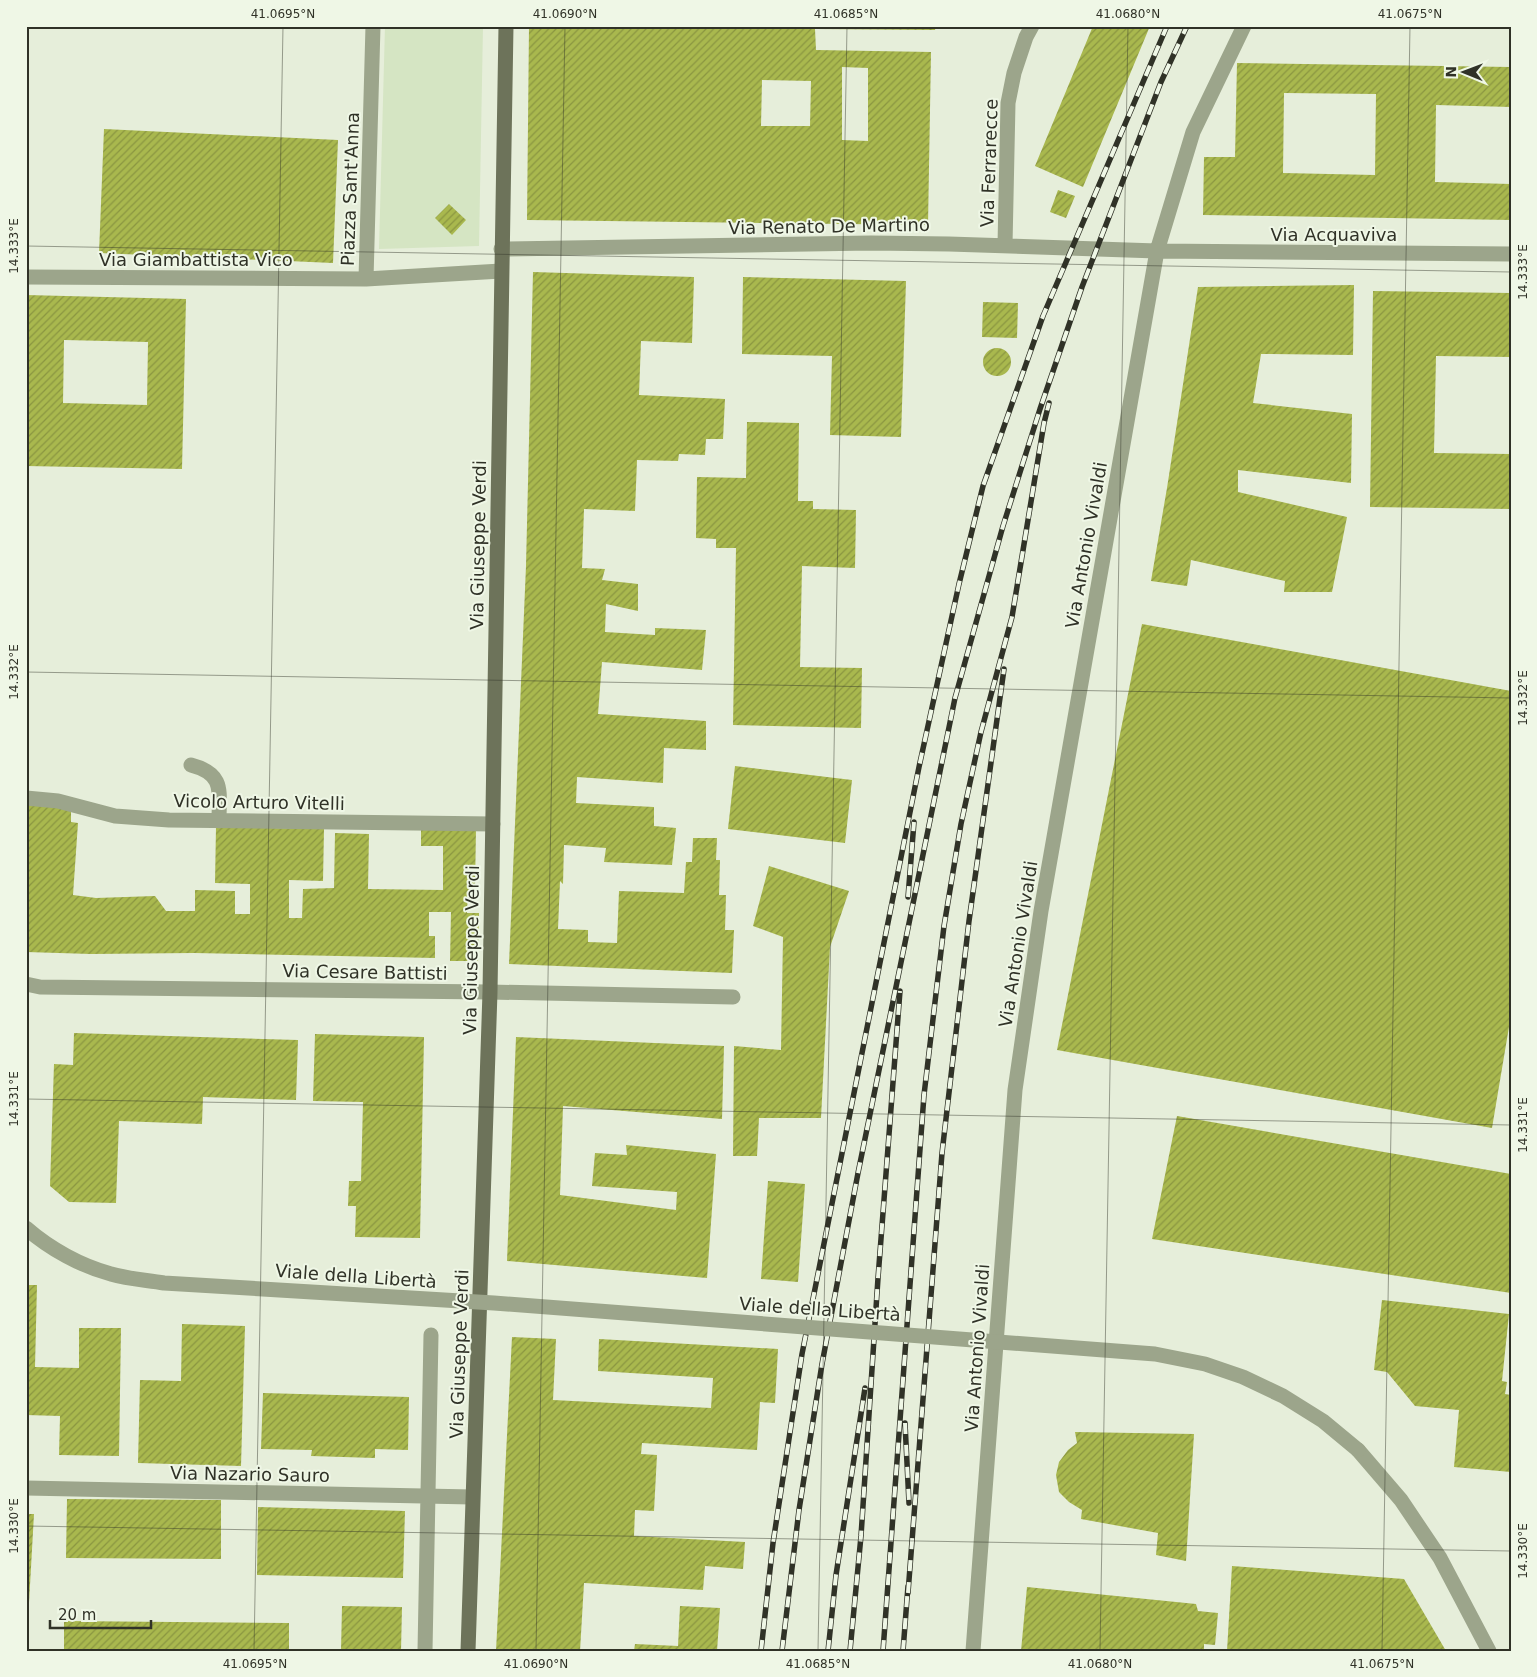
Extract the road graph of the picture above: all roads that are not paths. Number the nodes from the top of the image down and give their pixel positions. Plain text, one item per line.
1 (374, 26) edge
2 (506, 26) edge
3 (1032, 26) edge
4 (1244, 26) edge
5 (1005, 245) junction
6 (501, 249) junction
7 (1157, 251) junction
8 (1511, 254) edge
9 (501, 271) junction
10 (26, 277) edge
11 (366, 279) junction
12 (191, 765) dead end
13 (26, 798) edge
14 (219, 821) junction
15 (493, 824) junction
16 (31, 988) edge
17 (490, 992) junction
18 (733, 997) dead end
19 (26, 1228) edge
20 (431, 1335) dead end
21 (26, 1488) edge
22 (427, 1496) junction
23 (472, 1497) junction
24 (425, 1651) edge
25 (468, 1651) edge
26 (972, 1651) edge
27 (1489, 1651) edge

1 - 11 street, Piazza Sant'Anna
2 - 6 main road
3 - 5 street, Via Ferrarecce
4 - 7 street, Via Antonio Vivaldi
5 - 6 street, Via Renato De Martino
5 - 7 street, Via Renato De Martino
6 - 9 main road, Via Giuseppe Verdi
7 - 8 street, Via Acquaviva
7 - 26 street, Via Antonio Vivaldi
9 - 11 street, Piazza Sant'Anna
9 - 15 main road, Via Giuseppe Verdi
10 - 11 street, Via Giambattista Vico
12 - 14 street
13 - 14 street, Vicolo Arturo Vitelli
14 - 15 street, Vicolo Arturo Vitelli
15 - 17 main road, Via Giuseppe Verdi
16 - 17 street, Via Cesare Battisti
17 - 18 street, Via Cesare Battisti
17 - 23 main road, Via Giuseppe Verdi
19 - 27 street, Viale della Libertà, bridge
20 - 22 street, Via Giuseppe Verdi
21 - 22 street, Via Nazario Sauro
22 - 23 street, Via Nazario Sauro
22 - 24 street, Via Giuseppe Verdi
23 - 25 main road, Via Giuseppe Verdi

